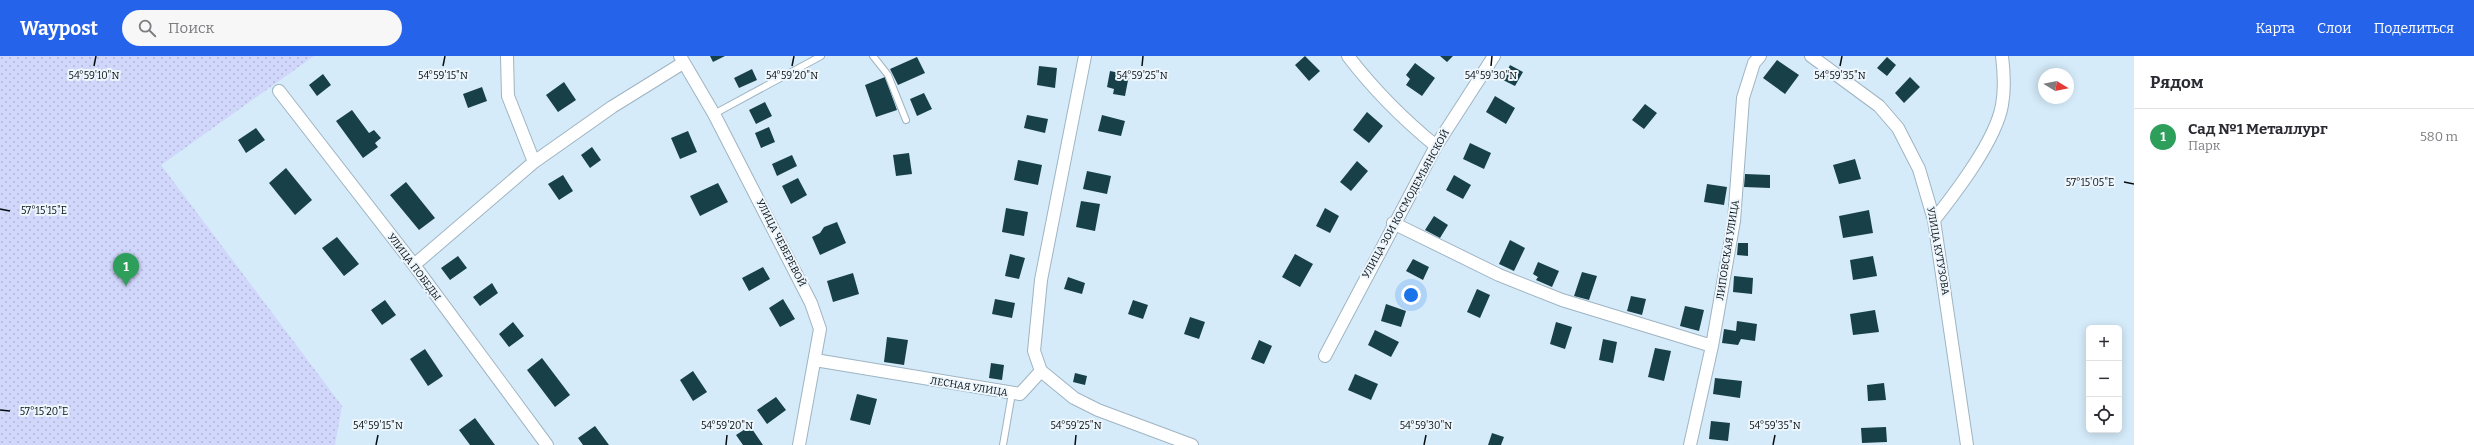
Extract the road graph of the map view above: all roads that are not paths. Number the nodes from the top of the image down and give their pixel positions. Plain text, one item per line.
1 (507, 56) edge
2 (821, 56) edge
3 (873, 56) edge
4 (1085, 56) edge
5 (1348, 56) edge
6 (1494, 56) edge
7 (1760, 56) edge
8 (1811, 56) edge
9 (2002, 56) edge
10 (682, 60) edge
11 (279, 91) dead end
12 (714, 114) junction
13 (906, 120) dead end
14 (1436, 146) junction
15 (534, 162) junction
16 (1934, 220) junction
17 (1394, 223) junction
18 (414, 265) junction
19 (1712, 346) junction
20 (1325, 356) dead end
21 (815, 360) junction
22 (1041, 371) junction
23 (1012, 393) junction
24 (547, 445) edge
25 (799, 445) edge
26 (1003, 445) edge
27 (1192, 445) edge
28 (1690, 445) edge
29 (1967, 445) edge

1 - 15 street
2 - 12 lane
3 - 13 lane
4 - 22 street
5 - 14 street
6 - 14 street, УЛИЦА ЗОИ КОСМОДЕМЬЯНСКОЙ
7 - 19 street, ЛИПОВСКАЯ УЛИЦА
8 - 16 street, УЛИЦА КУТУЗОВА
9 - 16 street
10 - 12 street, УЛИЦА ЧЕВЕРЕВОЙ
10 - 15 street
11 - 18 street, УЛИЦА ПОБЕДЫ
12 - 21 street, УЛИЦА ЧЕВЕРЕВОЙ
14 - 17 street, УЛИЦА ЗОИ КОСМОДЕМЬЯНСКОЙ
15 - 18 street
16 - 29 street, УЛИЦА КУТУЗОВА
17 - 19 street
17 - 20 street, УЛИЦА ЗОИ КОСМОДЕМЬЯНСКОЙ
18 - 24 street, УЛИЦА ПОБЕДЫ
19 - 28 street, ЛИПОВСКАЯ УЛИЦА
21 - 23 street, ЛЕСНАЯ УЛИЦА
21 - 25 street, УЛИЦА ЧЕВЕРЕВОЙ
22 - 23 street, ЛЕСНАЯ УЛИЦА
22 - 27 street
23 - 26 lane

